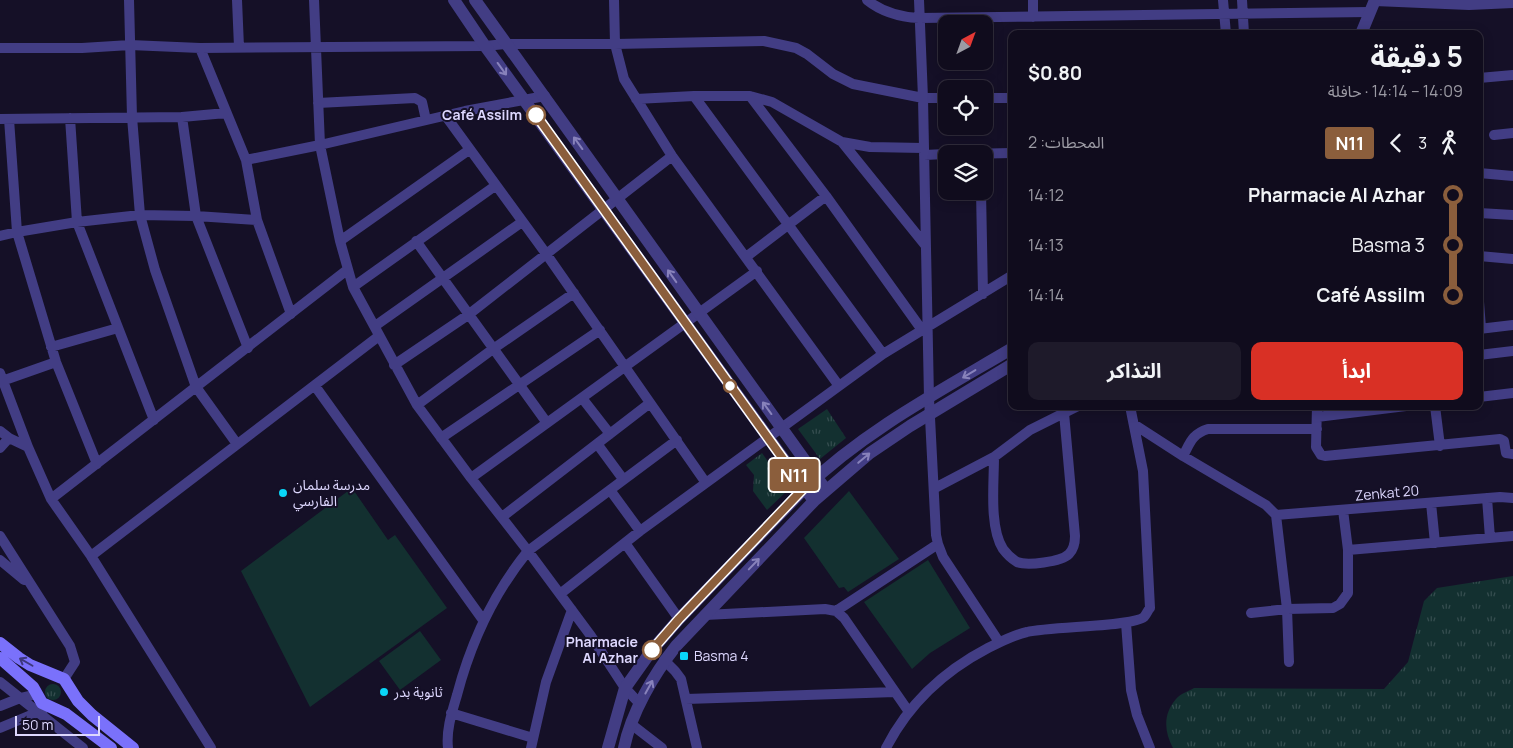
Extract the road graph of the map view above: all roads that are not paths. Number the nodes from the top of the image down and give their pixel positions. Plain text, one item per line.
1 (129, 0) edge
2 (237, 0) edge
3 (314, 0) edge
4 (454, 0) edge
5 (475, 0) edge
6 (614, 0) edge
7 (867, 0) edge
8 (919, 0) edge
9 (1033, 0) edge
10 (1223, 0) edge
11 (1242, 0) edge
12 (1513, 3) edge
13 (1373, 4) edge
14 (1224, 14) junction
15 (1243, 14) junction
16 (1033, 16) junction
17 (919, 18) junction
18 (1226, 30) edge
19 (1244, 30) edge
20 (1363, 30) edge
21 (505, 44) junction
22 (615, 44) junction
23 (130, 46) junction
24 (485, 46) junction
25 (239, 47) junction
26 (315, 47) junction
27 (0, 48) edge
28 (200, 48) junction
29 (1513, 75) edge
30 (1483, 78) edge
31 (545, 96) junction
32 (694, 96) junction
33 (750, 96) junction
34 (923, 98) junction
35 (938, 98) edge
36 (993, 98) edge
37 (1008, 98) edge
38 (524, 99) junction
39 (636, 99) junction
40 (318, 103) junction
41 (226, 113) junction
42 (445, 115) junction
43 (132, 117) junction
44 (182, 117) junction
45 (70, 118) junction
46 (4, 119) edge
47 (426, 120) junction
48 (1513, 133) edge
49 (1494, 135) dead end
50 (842, 142) junction
51 (320, 145) junction
52 (469, 150) junction
53 (924, 152) junction
54 (938, 153) edge
55 (1008, 153) edge
56 (993, 154) edge
57 (672, 156) junction
58 (246, 160) junction
59 (1483, 173) edge
60 (1513, 176) edge
61 (495, 186) junction
62 (826, 196) junction
63 (618, 198) junction
64 (981, 200) edge
65 (604, 209) junction
66 (1483, 213) edge
67 (140, 215) junction
68 (1513, 215) edge
69 (196, 216) junction
70 (257, 220) junction
71 (77, 222) junction
72 (522, 222) junction
73 (788, 225) junction
74 (16, 232) junction
75 (0, 236) edge
76 (340, 241) junction
77 (416, 241) junction
78 (926, 246) junction
79 (547, 255) junction
80 (1483, 256) edge
81 (746, 257) junction
82 (1513, 259) edge
83 (348, 270) junction
84 (757, 271) junction
85 (442, 278) junction
86 (1008, 278) edge
87 (353, 287) junction
88 (574, 293) junction
89 (983, 294) junction
90 (699, 313) junction
91 (290, 314) junction
92 (468, 315) junction
93 (684, 323) junction
94 (1513, 325) edge
95 (118, 328) junction
96 (925, 328) junction
97 (1483, 328) edge
98 (600, 330) junction
99 (377, 331) junction
100 (51, 347) junction
101 (248, 348) junction
102 (493, 348) junction
103 (1008, 351) edge
104 (1513, 352) edge
105 (883, 354) junction
106 (1483, 355) edge
107 (56, 362) junction
108 (394, 365) junction
109 (625, 367) junction
110 (1008, 367) edge
111 (1, 377) edge
112 (518, 384) junction
113 (315, 386) junction
114 (839, 386) junction
115 (196, 387) junction
116 (1513, 393) edge
117 (1483, 397) edge
118 (582, 398) junction
119 (929, 398) junction
120 (650, 403) junction
121 (417, 404) junction
122 (1070, 410) edge
123 (1131, 410) edge
124 (1347, 410) edge
125 (1436, 410) edge
126 (1317, 412) edge
127 (931, 413) junction
128 (1064, 413) junction
129 (154, 420) junction
130 (547, 423) junction
131 (1134, 425) junction
132 (781, 428) junction
133 (1316, 430) junction
134 (0, 431) edge
135 (610, 434) junction
136 (9, 438) junction
137 (441, 438) junction
138 (768, 439) junction
139 (676, 440) junction
140 (237, 444) junction
141 (598, 445) junction
142 (1440, 446) junction
143 (0, 448) edge
144 (28, 448) junction
145 (1513, 454) edge
146 (1183, 456) junction
147 (994, 457) junction
148 (97, 464) junction
149 (816, 477) junction
150 (471, 478) junction
151 (623, 479) junction
152 (706, 483) junction
153 (804, 488) junction
154 (935, 488) junction
155 (610, 490) junction
156 (826, 490) junction
157 (1487, 498) junction
158 (1513, 498) edge
159 (51, 499) junction
160 (814, 501) junction
161 (1431, 503) junction
162 (1343, 510) junction
163 (1276, 515) junction
164 (502, 517) junction
165 (640, 531) junction
166 (0, 536) edge
167 (1513, 536) edge
168 (1490, 538) junction
169 (625, 543) junction
170 (1436, 543) junction
171 (938, 544) junction
172 (1348, 550) junction
173 (528, 551) junction
174 (91, 556) junction
175 (0, 560) edge
176 (31, 585) junction
177 (560, 594) junction
178 (1287, 609) junction
179 (572, 610) junction
180 (836, 611) junction
181 (1251, 613) dead end
182 (705, 615) junction
183 (679, 619) junction
184 (483, 620) junction
185 (1126, 623) junction
186 (999, 642) junction
187 (0, 643) edge
188 (0, 658) edge
189 (664, 660) junction
190 (1289, 662) dead end
191 (63, 681) junction
192 (0, 682) edge
193 (625, 688) junction
194 (37, 692) junction
195 (895, 692) junction
196 (20, 698) junction
197 (686, 699) junction
198 (640, 704) junction
199 (0, 706) edge
200 (48, 709) junction
201 (909, 712) junction
202 (452, 713) junction
203 (631, 724) junction
204 (0, 728) edge
205 (532, 743) edge
206 (83, 748) edge
207 (111, 748) edge
208 (133, 748) edge
209 (211, 748) edge
210 (448, 748) edge
211 (608, 748) edge
212 (624, 748) edge
213 (662, 748) edge
214 (697, 748) edge
215 (886, 748) edge
216 (1150, 748) edge

1 - 23 street
2 - 25 street
3 - 26 street
4 - 24 street
5 - 21 street
6 - 22 street
7 - 17 street
8 - 17 street
9 - 16 street
10 - 14 street
11 - 15 street
12 - 13 street
13 - 15 street
13 - 20 street
14 - 15 street
14 - 16 street
14 - 18 street
15 - 19 street
16 - 17 street
17 - 34 street
21 - 22 street
21 - 24 street
21 - 31 street
22 - 34 street
22 - 39 street
23 - 27 street
23 - 28 street
23 - 43 street
24 - 26 street
24 -> 38 street
25 - 26 street
25 - 28 street
26 - 40 street
28 - 41 street
29 - 30 street
31 - 38 street
63 -> 31 street
32 - 33 street
32 - 39 street
32 - 73 street
33 - 50 street
33 - 62 street
34 - 35 street
34 - 53 street
36 - 37 street
38 - 42 street
38 - 65 street
39 - 57 street
40 - 47 street
40 - 51 street
41 - 44 street
41 - 58 street
42 - 47 street
42 - 52 street
43 - 44 street
43 - 45 street
43 - 67 street
44 - 69 street
45 - 46 street
45 - 71 street
46 - 74 street
47 - 51 street
48 - 49 street
50 - 53 street
50 - 78 street
51 - 58 street
51 - 76 street
52 - 61 street
52 - 76 street
53 - 54 street
53 - 78 street
55 - 56 street
57 - 63 street
57 - 81 street
58 - 70 street
59 - 60 street
61 - 72 street
61 - 77 street
62 - 73 street
62 - 96 street
63 - 65 street
90 -> 63 street
64 - 89 street
65 - 79 street
65 - 93 street
66 - 68 street
67 - 69 street
67 - 71 street
67 - 115 street
69 - 70 street
69 - 101 street
70 - 91 street
71 - 74 street
71 - 95 street
72 - 79 street
72 - 85 street
73 - 81 street
73 - 105 street
74 - 75 street
74 - 100 street
76 - 83 street
77 - 85 street
77 - 87 street
78 - 96 street
79 - 88 street
79 - 92 street
80 - 82 street
81 - 84 street
83 - 87 street
83 - 91 street
84 - 90 street
84 - 114 street
85 - 92 street
85 - 99 street
86 - 89 street
87 - 99 street
88 - 98 street
88 - 102 street
89 - 96 street
90 - 93 street
132 -> 90 street
91 - 101 street
92 - 102 street
92 - 108 street
93 - 109 street
93 - 138 street
94 - 97 street
95 - 100 street
95 - 129 street
96 - 105 street
96 - 119 street
98 - 109 street
98 - 112 street
99 - 108 street
99 - 113 street
100 - 107 street
101 - 115 street
102 - 112 street
102 - 121 street
103 -> 119 street
104 - 106 street
105 - 114 street
107 - 111 street
107 - 148 street
108 - 121 street
109 - 118 street
109 - 120 street
110 - 127 street
111 - 144 street
112 - 130 street
112 - 137 street
113 - 140 street
113 - 184 street
114 - 132 street
115 - 129 street
115 - 140 street
116 - 117 street
118 - 130 street
118 - 135 street
119 - 127 street
119 - 149 street
120 - 135 street
120 - 139 street
121 - 137 street
122 - 128 street
123 - 131 street
124 - 126 street
125 - 142 street
126 - 133 street
127 - 154 street
156 -> 127 street
128 - 147 street
128 - 147 street
129 - 148 street
130 - 150 street
131 - 146 street
131 - 185 street
132 - 138 street
132 - 149 street
133 - 142 street
133 - 146 street
134 - 136 street
135 - 141 street
136 - 143 street
136 - 144 street
137 - 150 street
138 - 152 street
138 - 153 street
139 - 151 street
139 - 152 street
140 - 174 street
141 - 151 street
141 - 164 street
142 - 145 street
144 - 159 street
146 - 163 street
147 - 154 street
148 - 159 street
149 - 153 street
149 - 156 street
150 - 164 street
151 - 155 street
152 - 165 street
153 - 160 street
153 - 183 street
154 - 171 street
155 - 165 street
155 - 173 street
156 - 160 street
157 - 158 street, Zenkat 20
157 - 161 street, Zenkat 20
157 - 168 street
159 - 174 street
182 -> 160 street
161 - 162 street, Zenkat 20
161 - 170 street
162 - 163 street, Zenkat 20
162 - 172 street
163 - 178 street
164 - 173 street
165 - 169 street
166 - 176 street
167 - 168 street
168 - 170 street
169 - 177 street
169 - 183 street
170 - 172 street
171 - 180 street
171 - 186 street
172 - 178 street
173 - 177 street
173 - 184 street
174 - 209 street
175 - 176 street
176 - 191 street
177 - 179 street
178 - 181 street
178 - 190 street
179 - 193 street
179 - 205 street
180 - 182 street
180 - 195 street
182 - 189 street
183 - 193 street
184 - 202 street
185 - 186 street
185 - 216 street
186 - 201 street
191 -> 187 main road
188 - 194 main road
189 - 197 street
198 -> 189 street
191 - 194 main road
191 - 200 main road
191 - 208 main road
192 - 196 street
193 - 198 street
193 - 211 street
194 - 196 street
194 - 200 main road
195 - 197 street
195 - 201 street
196 - 199 street
196 - 200 street
197 - 214 street
198 - 203 street
200 - 204 street
200 - 206 street
200 - 207 main road
201 - 215 street
202 - 205 street
202 - 210 street
203 - 212 street
203 - 213 street

